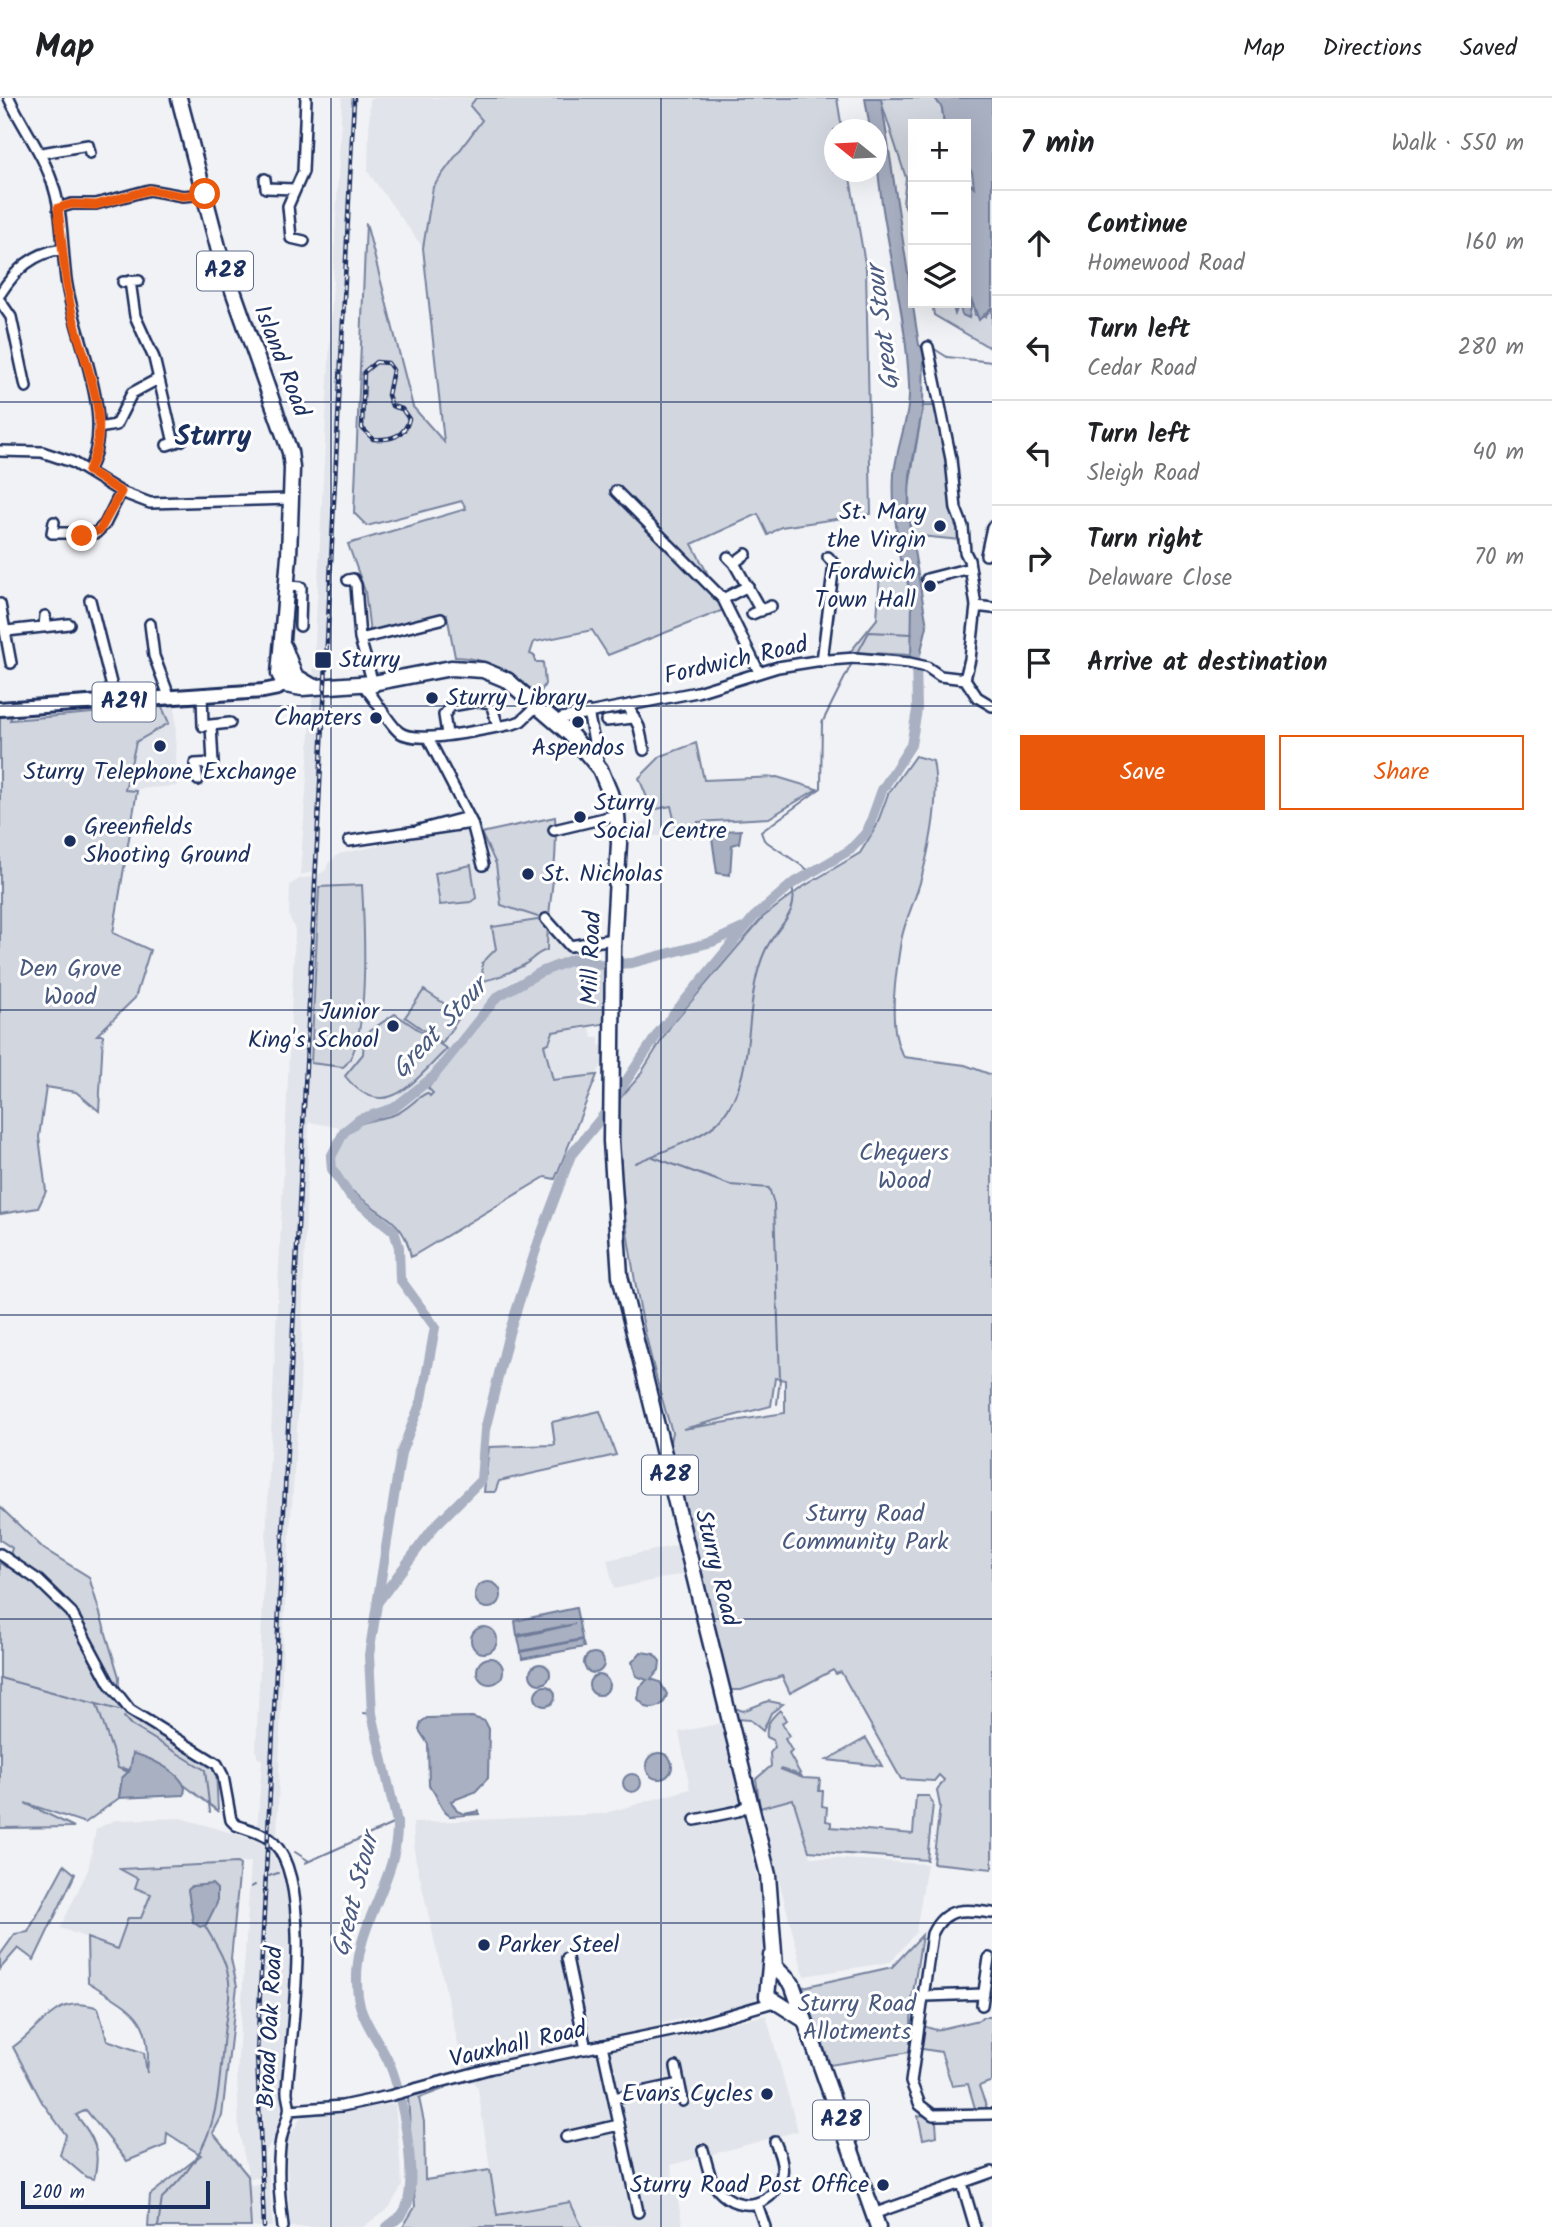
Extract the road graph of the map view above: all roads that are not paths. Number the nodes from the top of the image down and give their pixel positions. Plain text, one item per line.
1 (10, 98) edge
2 (179, 98) edge
3 (306, 98) edge
4 (42, 153) junction
5 (90, 153) dead end
6 (265, 179) dead end
7 (294, 190) junction
8 (205, 194) junction
9 (58, 208) junction
10 (304, 241) dead end
11 (63, 249) junction
12 (130, 281) dead end
13 (0, 294) edge
14 (0, 301) edge
15 (928, 347) dead end
16 (158, 379) junction
17 (26, 387) dead end
18 (98, 428) junction
19 (174, 442) dead end
20 (0, 451) edge
21 (88, 471) junction
22 (616, 491) dead end
23 (121, 492) junction
24 (292, 499) junction
25 (54, 522) dead end
26 (992, 527) edge
27 (747, 554) dead end
28 (966, 554) junction
29 (989, 555) edge
30 (828, 557) dead end
31 (970, 568) junction
32 (928, 579) dead end
33 (348, 580) dead end
34 (288, 586) junction
35 (748, 586) junction
36 (723, 599) junction
37 (90, 600) dead end
38 (0, 604) edge
39 (771, 606) dead end
40 (976, 606) junction
41 (992, 608) edge
42 (45, 616) dead end
43 (441, 619) dead end
44 (69, 624) dead end
45 (150, 624) dead end
46 (300, 626) dead end
47 (44, 627) junction
48 (7, 631) junction
49 (360, 635) junction
50 (822, 661) junction
51 (11, 663) dead end
52 (759, 672) junction
53 (288, 677) junction
54 (965, 680) junction
55 (368, 684) junction
56 (202, 694) junction
57 (169, 696) junction
58 (116, 703) junction
59 (538, 705) junction
60 (628, 706) junction
61 (992, 706) edge
62 (0, 709) edge
63 (588, 712) junction
64 (633, 718) junction
65 (606, 721) dead end
66 (230, 723) dead end
67 (558, 723) junction
68 (203, 726) junction
69 (498, 727) junction
70 (447, 734) junction
71 (428, 737) junction
72 (644, 750) dead end
73 (600, 769) junction
74 (198, 780) dead end
75 (617, 815) junction
76 (470, 820) junction
77 (555, 830) dead end
78 (349, 841) dead end
79 (483, 865) dead end
80 (546, 919) dead end
81 (613, 943) junction
82 (612, 1069) joint
83 (0, 1554) edge
84 (752, 1810) junction
85 (695, 1820) dead end
86 (992, 1913) edge
87 (773, 1951) junction
88 (567, 1958) dead end
89 (989, 1958) dead end
90 (782, 1977) junction
91 (793, 1990) junction
92 (984, 1994) junction
93 (772, 1996) junction
94 (926, 1996) junction
95 (982, 2006) dead end
96 (804, 2020) junction
97 (603, 2045) junction
98 (586, 2049) junction
99 (676, 2067) dead end
100 (679, 2084) junction
101 (614, 2098) junction
102 (683, 2101) dead end
103 (290, 2110) junction
104 (992, 2114) edge
105 (620, 2125) junction
106 (566, 2137) dead end
107 (775, 2142) dead end
108 (703, 2150) dead end
109 (992, 2172) edge
110 (962, 2183) junction
111 (757, 2204) junction
112 (638, 2212) dead end
113 (876, 2220) edge
114 (283, 2227) edge
115 (765, 2227) edge
116 (975, 2227) edge

1 - 4 street
2 - 8 highway, Island Road / A28
3 - 7 street
4 - 5 street
4 - 9 street
6 - 7 street
7 - 10 street
8 - 9 street
8 - 24 highway, Island Road / A28
9 - 11 street
11 - 13 street
11 - 18 street
12 - 16 street
14 - 17 street
15 - 28 street
16 - 18 street
16 - 19 street
18 - 21 street
20 - 21 street
21 - 23 street
22 - 36 street
23 - 24 street
23 - 25 street
24 - 34 highway, Island Road / A28
26 - 29 street
27 - 35 street
28 - 29 street
28 - 31 street
30 - 50 street
31 - 32 street
31 - 40 street
33 - 49 street
34 - 46 street
34 - 53 highway, Island Road / A28
35 - 36 street
35 - 39 street
36 - 52 street
37 - 58 street
38 - 48 street
40 - 41 street
40 - 54 street
42 - 47 street
43 - 49 street
44 - 47 street
45 - 57 street
47 - 48 street
48 - 51 street
49 - 55 street
50 - 52 street, Fordwich Road
50 - 54 street, Fordwich Road
52 - 60 street, Fordwich Road
53 - 55 highway, A28
53 - 56 main road, A291
54 - 61 street
55 - 59 highway, A28
55 - 71 street
56 - 57 main road, A291
56 - 68 street
57 - 58 main road, A291
58 - 62 main road, A291
59 - 67 highway, A28
59 - 69 street
60 - 63 street, Fordwich Road
60 - 64 street
63 - 67 street, Fordwich Road
63 - 73 street
64 - 65 street
64 - 72 street
66 - 68 street
67 - 73 highway, A28
68 - 74 street
69 - 70 street
69 - 70 street
70 - 71 street
71 - 76 street
73 - 75 highway, Mill Road / A28
75 - 77 street
75 - 81 highway, Mill Road / A28
76 - 78 street
76 - 79 street
80 - 81 street
81 - 82 highway, Mill Road / A28
82 - 84 highway, Sturry Road / A28
83 - 103 street, Broad Oak Road
84 - 85 street
84 - 87 highway, Sturry Road / A28
86 - 94 street
87 - 90 highway, Sturry Road / A28
87 - 93 highway, Sturry Road / A28
88 - 98 street
89 - 92 street
90 - 91 highway, Sturry Road / A28
90 - 93 highway
91 - 93 highway
91 - 96 highway, Sturry Road / A28
92 - 94 street
92 - 95 street
93 - 96 highway
93 - 97 street, Vauxhall Road
94 - 104 street
96 - 113 highway, Sturry Road / A28
97 - 98 street, Vauxhall Road
97 - 101 street
98 - 103 street, Vauxhall Road
99 - 100 street
100 - 101 street
100 - 102 street
101 - 105 street
103 - 114 street, Broad Oak Road
105 - 106 street
105 - 112 street
107 - 111 street
108 - 111 street
109 - 110 street
110 - 113 street
110 - 116 street
111 - 115 street

